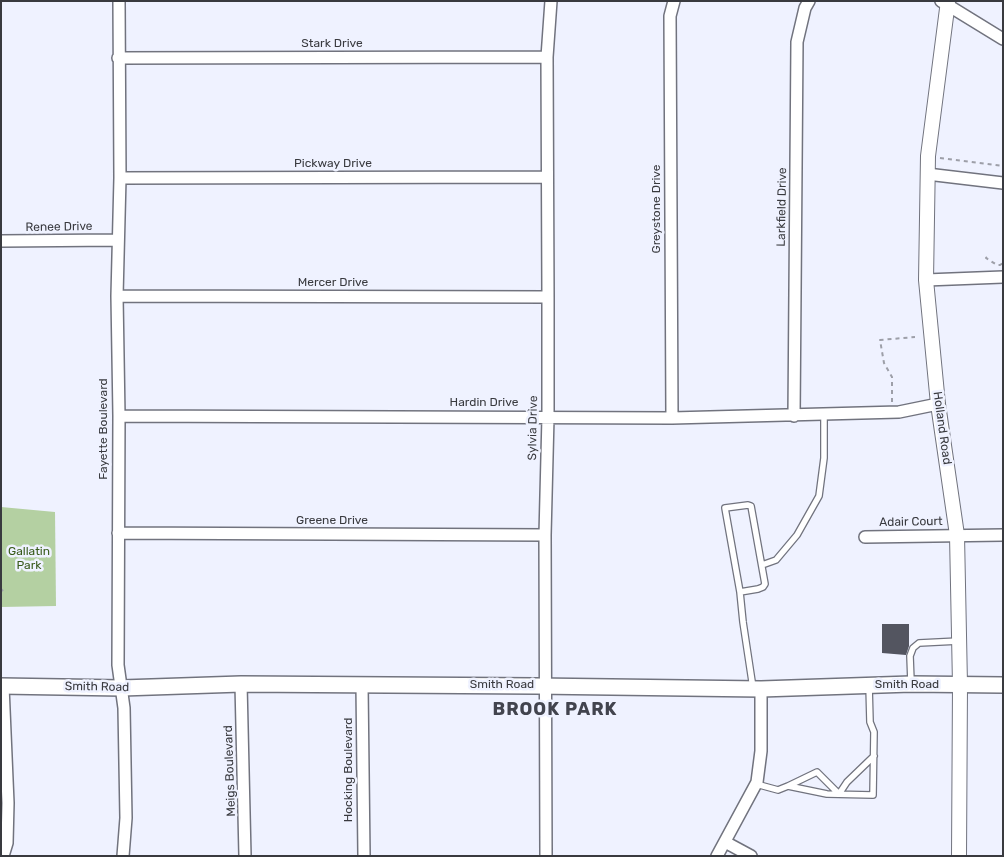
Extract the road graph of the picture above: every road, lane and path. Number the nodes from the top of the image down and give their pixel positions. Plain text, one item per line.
1 (119, 1) edge
2 (550, 1) edge
3 (674, 1) edge
4 (809, 1) edge
5 (946, 3) edge
6 (1003, 39) edge
7 (547, 57) junction
8 (118, 58) junction
9 (928, 156) junction
10 (1003, 166) edge
11 (926, 174) junction
12 (546, 177) junction
13 (120, 178) junction
14 (1003, 183) edge
15 (117, 240) junction
16 (1, 241) edge
17 (987, 256) dead end
18 (1003, 263) edge
19 (1003, 277) edge
20 (926, 280) junction
21 (117, 296) junction
22 (548, 297) junction
23 (915, 337) dead end
24 (938, 404) junction
25 (893, 412) junction
26 (824, 415) junction
27 (119, 416) junction
28 (794, 416) junction
29 (548, 417) junction
30 (672, 418) junction
31 (118, 534) junction
32 (545, 535) junction
33 (957, 535) junction
34 (1003, 535) edge
35 (865, 537) dead end
36 (762, 565) junction
37 (740, 592) junction
38 (959, 641) junction
39 (240, 684) junction
40 (910, 684) junction
41 (362, 685) junction
42 (960, 685) junction
43 (1003, 685) edge
44 (2, 686) edge
45 (545, 686) junction
46 (869, 686) junction
47 (122, 688) junction
48 (757, 688) junction
49 (874, 756) junction
50 (756, 784) junction
51 (788, 786) junction
52 (839, 794) junction
53 (725, 842) junction
54 (3, 856) edge
55 (123, 856) edge
56 (245, 856) edge
57 (364, 856) edge
58 (546, 856) edge
59 (718, 856) edge
60 (751, 856) edge
61 (959, 856) edge

1 - 8 street, Fayette Boulevard
2 - 7 street, Sylvia Drive
3 - 30 street, Greystone Drive
4 - 28 street, Larkfield Drive
5 - 6 street
5 - 9 street, Holland Road
7 - 8 street, Stark Drive
7 - 12 street, Sylvia Drive
8 - 13 street, Fayette Boulevard
9 - 10 path
9 - 11 street, Holland Road
11 - 14 street
11 - 20 street, Holland Road
12 - 13 street, Pickway Drive
12 - 22 street, Sylvia Drive
13 - 15 street, Fayette Boulevard
15 - 16 street, Renee Drive
15 - 21 street, Fayette Boulevard
17 - 18 path
19 - 20 street
20 - 24 street, Holland Road
21 - 22 street, Mercer Drive
21 - 27 street, Fayette Boulevard
22 - 29 street, Sylvia Drive
23 - 25 path
24 - 25 street, Hardin Drive
24 - 33 street, Holland Road
25 - 26 street, Hardin Drive
26 - 28 street, Hardin Drive
26 - 36 lane
27 - 29 street, Hardin Drive
27 - 31 street, Fayette Boulevard
28 - 30 street, Hardin Drive
29 - 30 street, Hardin Drive
29 - 32 street, Sylvia Drive
31 - 32 street, Greene Drive
31 - 47 street, Fayette Boulevard
32 - 45 street, Sylvia Drive
33 - 34 street, Adair Court
33 - 35 street, Adair Court
33 - 38 street, Holland Road
36 - 37 lane
36 - 37 lane
37 - 48 lane
38 - 40 lane
38 - 42 street, Holland Road
39 - 41 main road, Smith Road
39 - 47 main road, Smith Road
39 - 56 street, Meigs Boulevard
40 - 42 main road, Smith Road
40 - 46 main road, Smith Road
41 - 45 main road, Smith Road
41 - 57 street, Hocking Boulevard
42 - 43 main road, Smith Road
42 - 61 street, Holland Road
44 - 47 main road, Smith Road
44 - 54 street
45 - 48 main road, Smith Road
45 - 58 street, Sylvia Drive
46 - 48 main road, Smith Road
46 - 49 lane
47 - 55 street, Fayette Boulevard
48 - 50 street
49 - 52 lane
49 - 52 lane
50 - 51 lane
50 - 53 street
51 - 52 lane
51 - 52 lane
53 - 59 street
53 - 60 street

